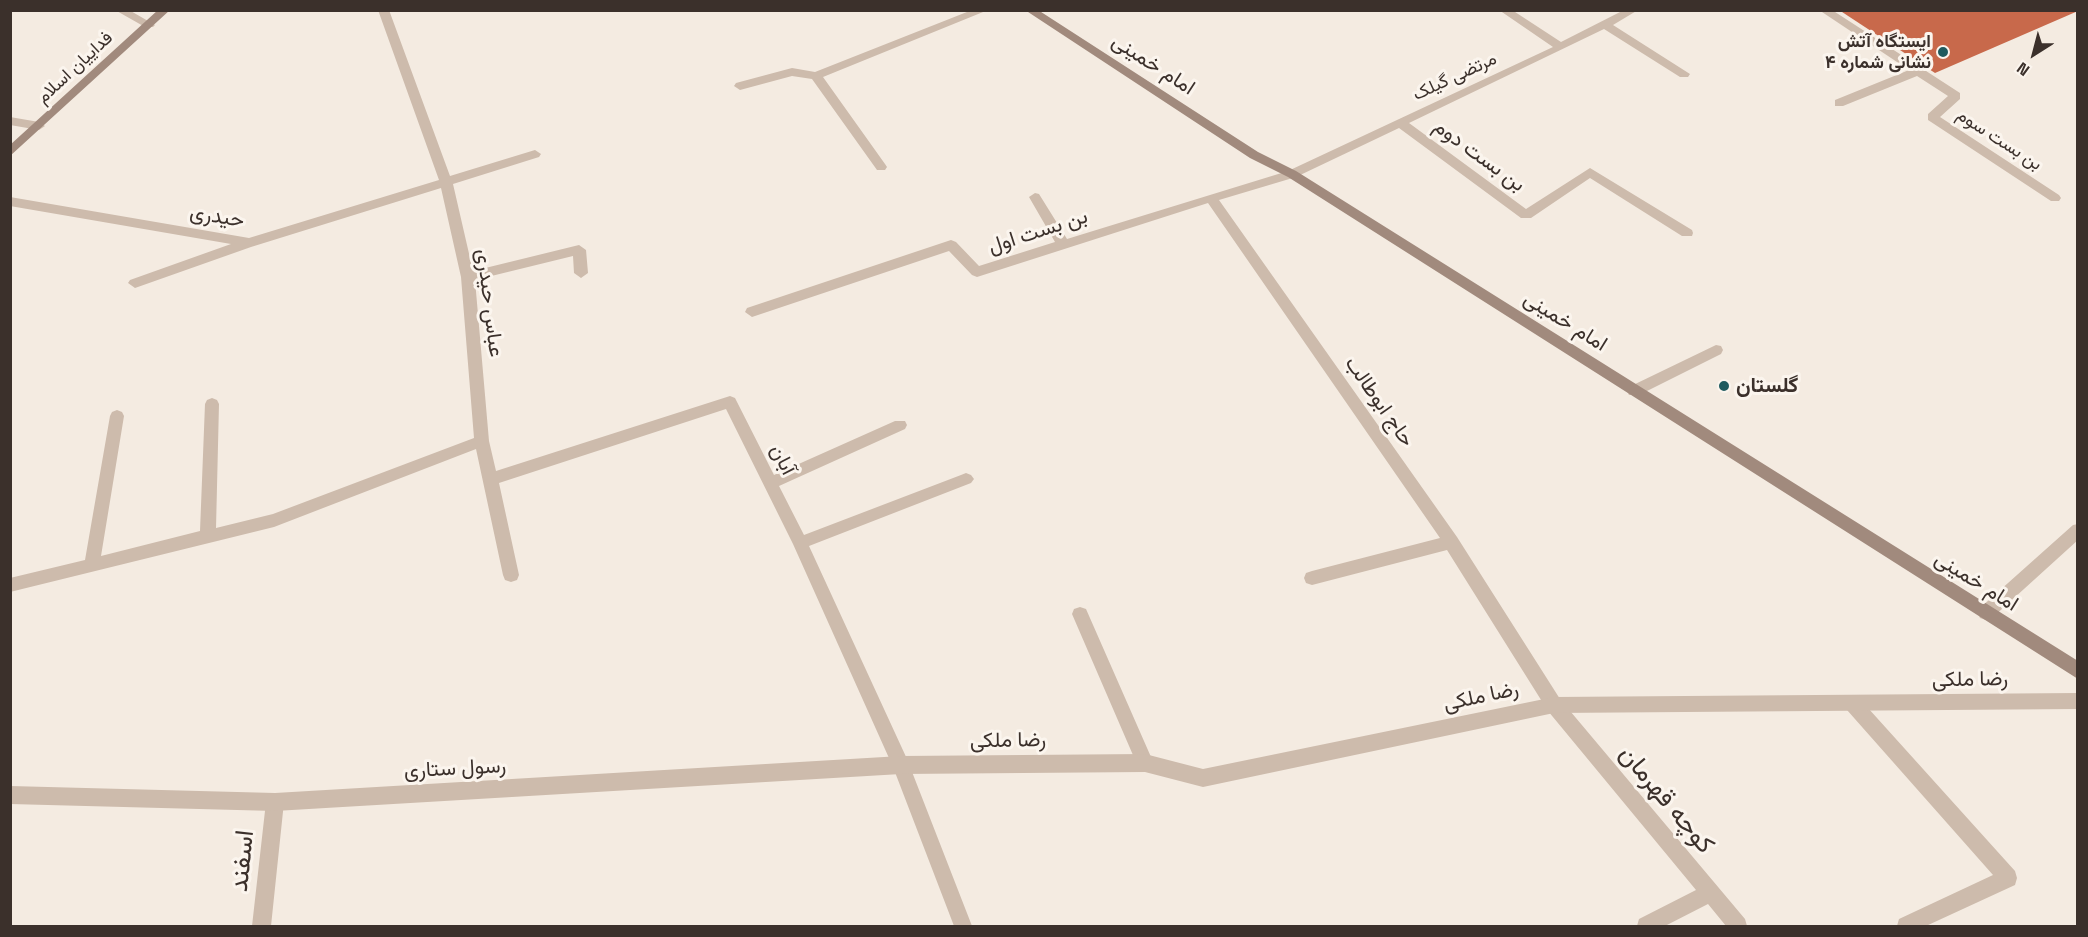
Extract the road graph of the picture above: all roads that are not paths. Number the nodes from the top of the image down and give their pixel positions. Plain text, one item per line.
1 (120, 10) edge
2 (165, 10) edge
3 (383, 10) edge
4 (983, 10) edge
5 (1030, 10) edge
6 (1504, 10) edge
7 (1634, 10) edge
8 (1824, 10) edge
9 (149, 24) junction
10 (1605, 25) junction
11 (1561, 47) junction
12 (1918, 71) junction
13 (1684, 74) dead end
14 (816, 76) junction
15 (740, 86) dead end
16 (1839, 103) dead end
17 (10, 121) edge
18 (1399, 123) junction
19 (39, 126) junction
20 (10, 152) edge
21 (535, 154) dead end
22 (881, 167) dead end
23 (1292, 174) junction
24 (446, 183) junction
25 (1035, 197) dead end
26 (1211, 198) junction
27 (2055, 198) dead end
28 (10, 201) edge
29 (1687, 233) dead end
30 (249, 243) junction
31 (1063, 244) junction
32 (581, 273) dead end
33 (468, 277) junction
34 (135, 283) dead end
35 (752, 312) dead end
36 (1716, 350) dead end
37 (1634, 391) junction
38 (212, 404) dead end
39 (117, 416) dead end
40 (900, 425) dead end
41 (482, 441) junction
42 (490, 478) junction
43 (966, 479) dead end
44 (770, 483) junction
45 (2078, 530) edge
46 (208, 536) junction
47 (1451, 542) junction
48 (800, 543) junction
49 (92, 564) junction
50 (511, 575) dead end
51 (1312, 578) dead end
52 (10, 585) edge
53 (1986, 613) junction
54 (1080, 614) dead end
55 (2078, 671) edge
56 (2078, 702) edge
57 (1554, 705) junction
58 (1853, 705) junction
59 (1144, 763) junction
60 (901, 765) junction
61 (10, 795) edge
62 (275, 802) junction
63 (1710, 893) junction
64 (261, 927) edge
65 (963, 927) edge
66 (1646, 927) edge
67 (1738, 927) edge
68 (1906, 927) edge

1 - 9 street
2 - 9 main road, فداییان اسلام
3 - 24 street, عباس حیدری
4 - 14 street
5 - 23 main road, امام خمینی
6 - 11 street
7 - 10 street, مرتضی گیلک
8 - 12 street, بن بست سوم
9 - 19 main road, فداییان اسلام
10 - 11 street, مرتضی گیلک
10 - 13 street
11 - 18 street, مرتضی گیلک
12 - 16 street
12 - 27 street, بن بست سوم
14 - 15 street
14 - 22 street
17 - 19 street
18 - 23 street, مرتضی گیلک
18 - 29 street, بن بست دوم
19 - 20 main road, فداییان اسلام
21 - 24 street, حیدری
23 - 26 street
23 - 37 main road, امام خمینی
24 - 30 street, حیدری
24 - 33 street, عباس حیدری
25 - 31 street
26 - 31 street, بن بست اول
26 - 47 street, حاج ابوطالب
28 - 30 street, حیدری
30 - 34 street
31 - 35 street, بن بست اول
32 - 33 street
33 - 41 street, عباس حیدری
36 - 37 street
37 - 53 main road, امام خمینی
38 - 46 street
39 - 49 street
40 - 44 street
41 - 42 street, عباس حیدری
41 - 46 street
42 - 44 street, آبان
42 - 50 street, عباس حیدری
43 - 48 street
44 - 48 street, آبان
45 - 53 street
46 - 49 street
47 - 51 street
47 - 57 street, حاج ابوطالب
48 - 60 street, آبان
49 - 52 street
53 - 55 main road, امام خمینی
54 - 59 street
56 - 58 street, رضا ملکی
57 - 58 street, رضا ملکی
57 - 59 street, رضا ملکی
57 - 63 street, کوچه قهرمان
58 - 68 street
59 - 60 street, رضا ملکی
60 - 62 street, رسول ستاری
60 - 65 street, آبان
61 - 62 street, رسول ستاری
62 - 64 street, اسفند
63 - 66 street
63 - 67 street, کوچه قهرمان

